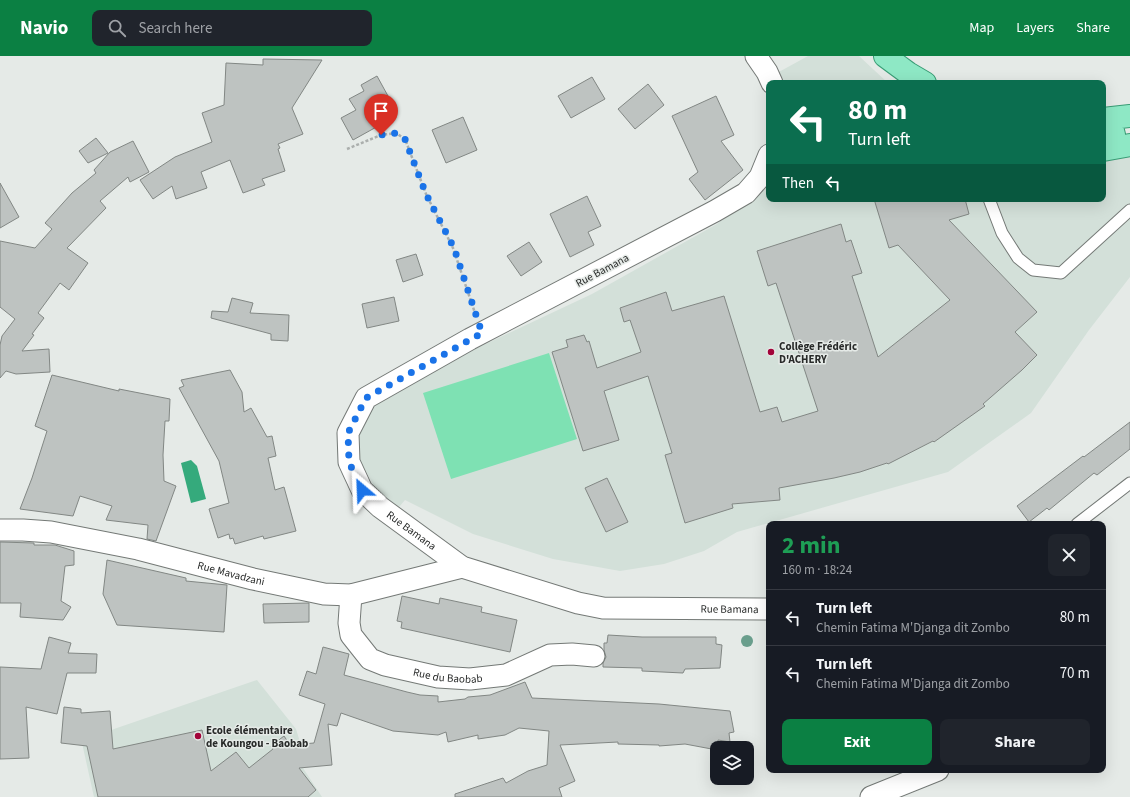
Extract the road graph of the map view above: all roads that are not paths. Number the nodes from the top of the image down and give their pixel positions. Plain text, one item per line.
1 (756, 56) edge
2 (886, 56) edge
3 (771, 80) edge
4 (917, 80) edge
5 (1114, 118) edge
6 (1106, 140) edge
7 (1130, 145) edge
8 (1106, 149) edge
9 (766, 162) edge
10 (990, 202) edge
11 (1130, 210) edge
12 (1130, 483) edge
13 (1081, 521) edge
14 (0, 530) edge
15 (462, 567) junction
16 (351, 595) junction
17 (766, 609) edge
18 (594, 656) dead end
19 (931, 773) edge
20 (871, 797) edge

1 - 3 street
2 - 4 main road
5 - 6 main road
7 - 8 main road
9 - 15 street, Rue Bamana
10 - 11 lane
12 - 13 lane
14 - 16 street, Rue Mavadzani
15 - 16 street, Rue Mavadzani
15 - 17 street, Rue Bamana
16 - 18 street, Rue du Baobab
19 - 20 street

